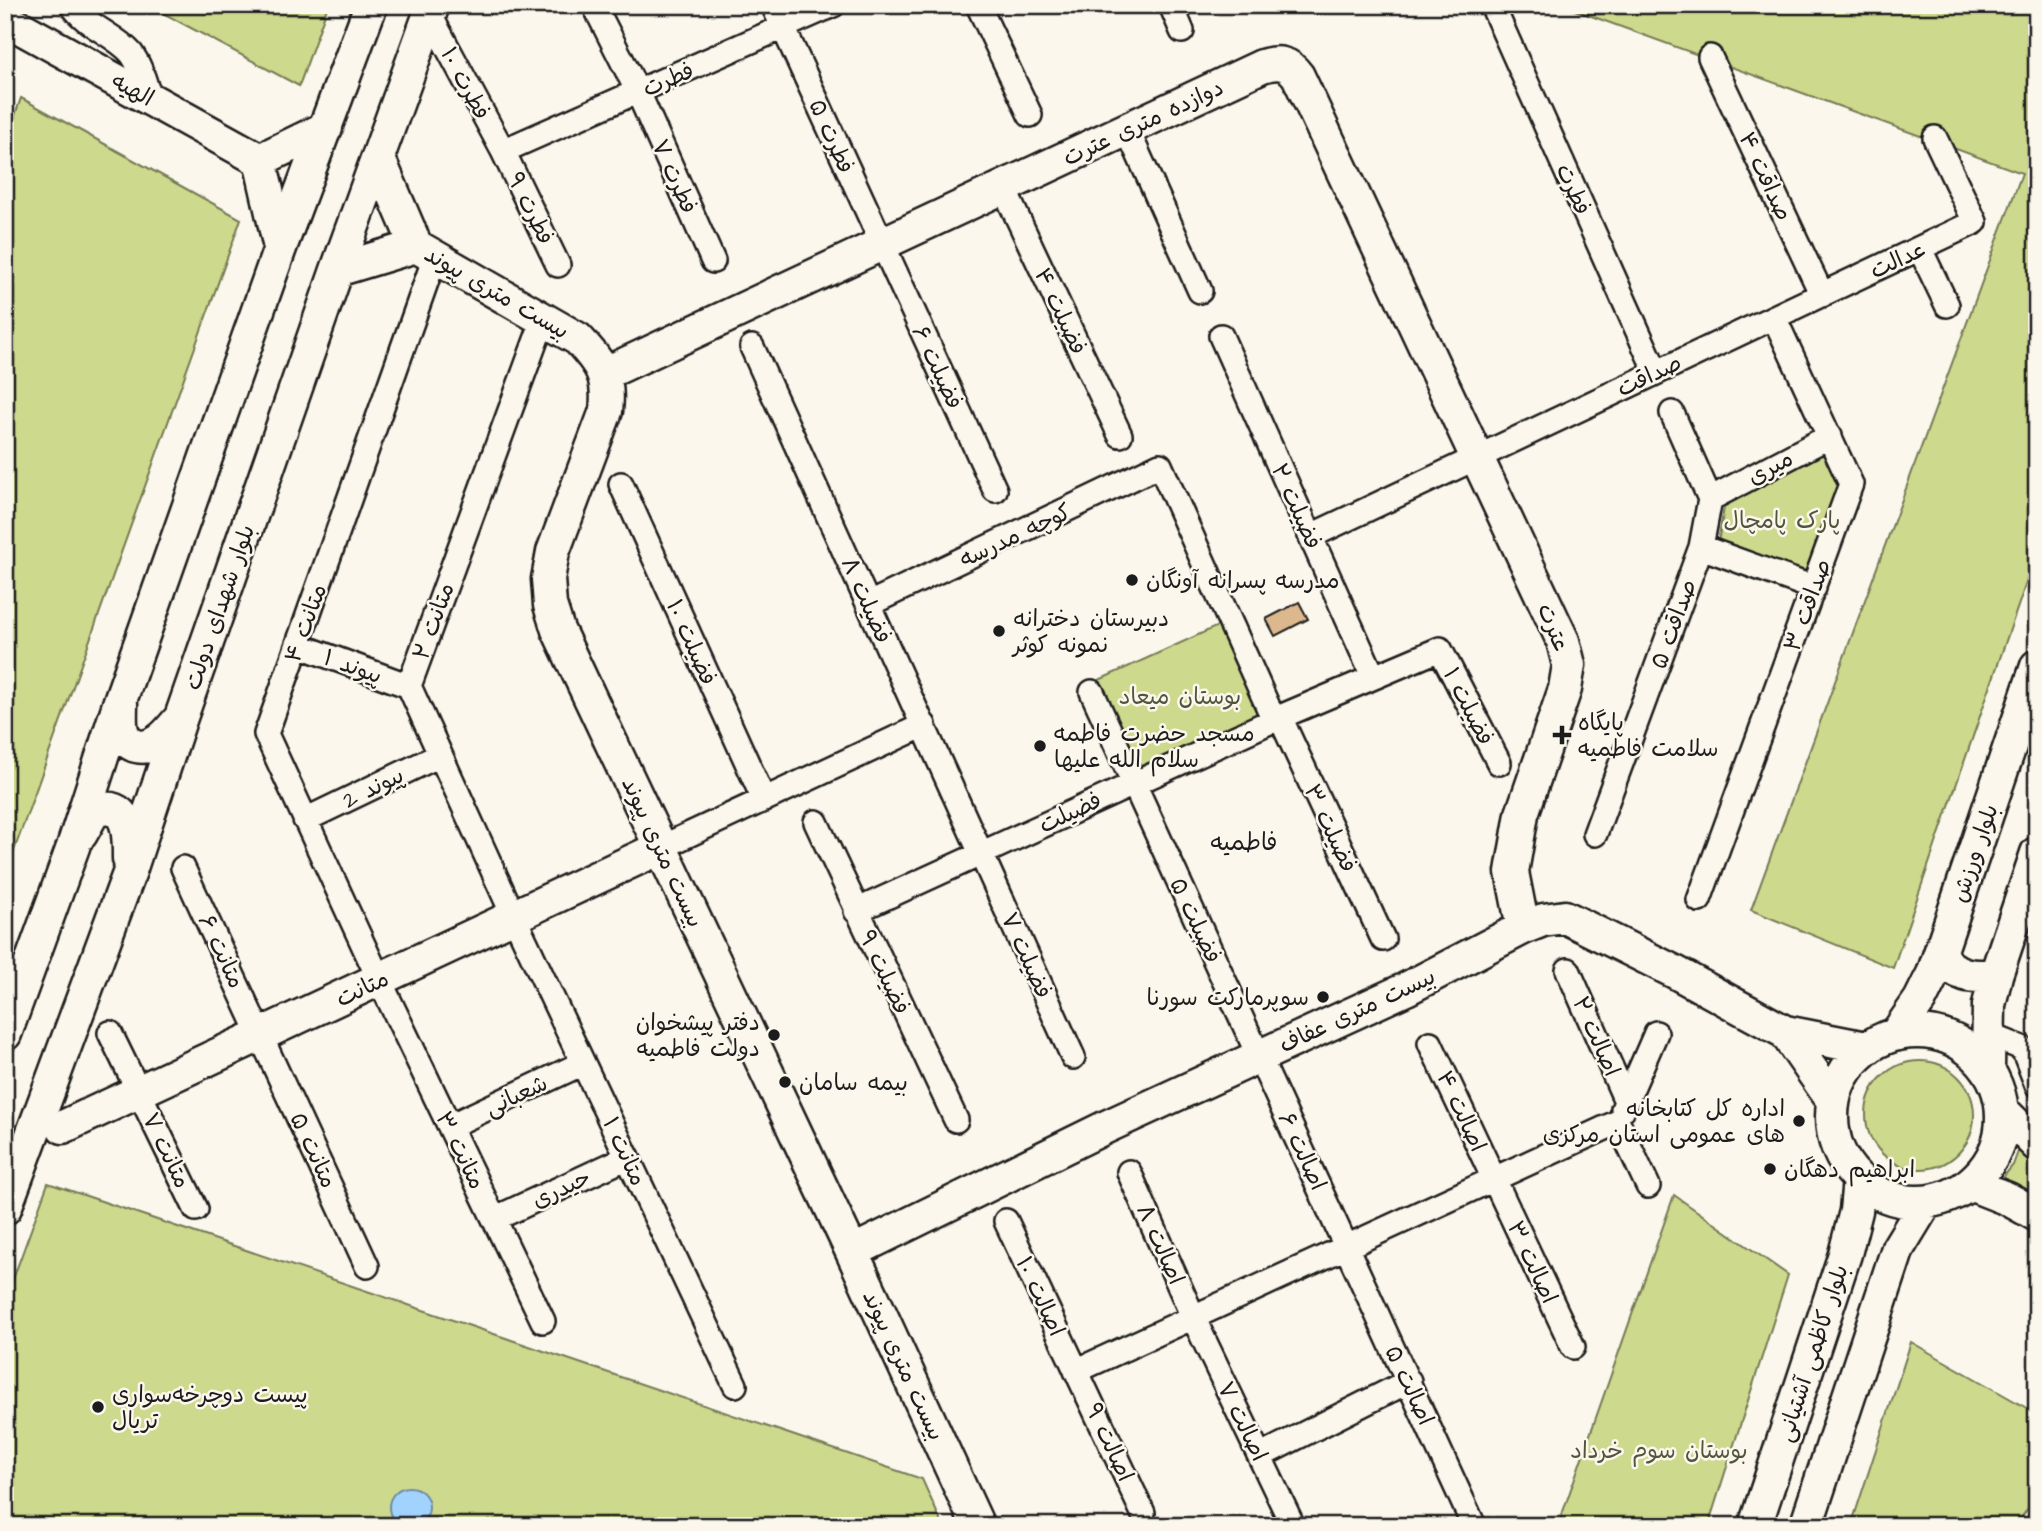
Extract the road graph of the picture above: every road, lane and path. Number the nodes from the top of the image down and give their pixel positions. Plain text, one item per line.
1 (72, 5) edge
2 (371, 5) edge
3 (594, 5) edge
4 (773, 5) edge
5 (833, 5) edge
6 (978, 5) edge
7 (1171, 5) edge
8 (1492, 5) edge
9 (431, 10) edge
10 (5, 19) edge
11 (784, 29) junction
12 (1182, 31) dead end
13 (1710, 57) dead end
14 (638, 92) junction
15 (150, 99) junction
16 (1030, 115) dead end
17 (326, 128) junction
18 (1127, 129) junction
19 (1935, 138) dead end
20 (503, 151) junction
21 (378, 158) junction
22 (260, 160) junction
23 (1003, 187) junction
24 (881, 244) junction
25 (280, 248) junction
26 (1920, 248) junction
27 (426, 251) junction
28 (713, 261) dead end
29 (558, 265) dead end
30 (337, 270) junction
31 (1200, 291) dead end
32 (1822, 295) junction
33 (1947, 306) dead end
34 (1774, 317) junction
35 (544, 318) junction
36 (1221, 336) dead end
37 (752, 347) dead end
38 (1657, 372) junction
39 (604, 374) junction
40 (1672, 413) dead end
41 (1120, 435) dead end
42 (1830, 436) junction
43 (1477, 456) junction
44 (1160, 465) joint
45 (621, 484) dead end
46 (995, 490) dead end
47 (1710, 499) junction
48 (1311, 536) junction
49 (1701, 547) junction
50 (1814, 587) junction
51 (869, 604) junction
52 (298, 645) junction
53 (1440, 649) joint
54 (2037, 666) edge
55 (1373, 676) junction
56 (409, 686) junction
57 (1092, 692) dead end
58 (121, 698) junction
59 (1277, 718) junction
60 (180, 720) junction
61 (923, 725) junction
62 (440, 755) junction
63 (1499, 763) dead end
64 (1132, 783) junction
65 (764, 800) junction
66 (305, 820) junction
67 (816, 822) dead end
68 (1595, 834) dead end
69 (73, 847) junction
70 (660, 848) junction
71 (981, 853) junction
72 (2037, 853) edge
73 (183, 868) dead end
74 (130, 871) junction
75 (1699, 900) dead end
76 (856, 911) junction
77 (514, 917) junction
78 (1523, 928) junction
79 (1383, 939) dead end
80 (1939, 956) junction
81 (1568, 970) dead end
82 (1996, 975) junction
83 (379, 979) junction
84 (1785, 1032) junction
85 (110, 1033) dead end
86 (1656, 1033) dead end
87 (1898, 1033) junction
88 (5, 1034) edge
89 (1987, 1034) junction
90 (261, 1035) junction
91 (1430, 1043) dead end
92 (1866, 1048) junction
93 (2030, 1052) edge
94 (1073, 1057) dead end
95 (1259, 1057) junction
96 (583, 1063) junction
97 (1988, 1069) junction
98 (2037, 1085) edge
99 (139, 1092) junction
100 (1833, 1101) junction
101 (2002, 1110) junction
102 (1622, 1111) junction
103 (956, 1121) dead end
104 (450, 1126) junction
105 (63, 1127) dead end
106 (2037, 1145) edge
107 (628, 1157) junction
108 (1129, 1172) dead end
109 (1493, 1178) junction
110 (1859, 1179) junction
111 (1969, 1184) junction
112 (1648, 1186) dead end
113 (1926, 1202) junction
114 (5, 1208) edge
115 (195, 1209) dead end
116 (2037, 1215) edge
117 (494, 1219) junction
118 (1006, 1221) dead end
119 (1346, 1245) junction
120 (852, 1252) junction
121 (367, 1266) dead end
122 (1193, 1317) junction
123 (543, 1321) dead end
124 (1573, 1347) dead end
125 (1076, 1371) junction
126 (1409, 1381) junction
127 (735, 1385) dead end
128 (1260, 1456) junction
129 (1143, 1513) dead end
130 (978, 1526) edge
131 (1293, 1526) edge
132 (1474, 1526) edge
133 (1755, 1526) edge
134 (1806, 1526) edge

1 - 15 street
2 - 17 street
3 - 14 street, فطرت ۷
4 - 11 street, فطرت ۵
5 - 11 street, فطرت
6 - 16 street
7 - 12 street
8 - 38 street, فطرت
9 - 20 street, فطرت ۱۰
9 - 21 street, بلوار شهدای دولت
10 - 15 street, الهیه
11 - 14 street, فطرت
11 - 24 street, فطرت ۵
13 - 32 street, صداقت ۴
14 - 20 street, فطرت
14 - 28 street, فطرت ۷
15 - 22 street, الهیه
17 - 22 street
17 - 25 street
18 - 23 street, دوازده متری عترت
18 - 31 street
18 - 43 street, دوازده متری عترت
19 - 26 street, عدالت
20 - 29 street, فطرت ۹
21 - 27 street
21 - 30 street, بلوار شهدای دولت
22 - 25 street
23 - 24 street, دوازده متری عترت
23 - 41 street, فضیلت ۴
24 - 39 street, دوازده متری عترت
24 - 46 street, فضیلت ۶
25 - 58 street
26 - 32 street, عدالت
26 - 33 street
27 - 30 street
27 - 35 street, بیست متری پیوند
27 - 52 street, متانت ۴
30 - 60 street, بلوار شهدای دولت
32 - 34 street, صداقت
34 - 38 street, صداقت
34 - 42 street, صداقت ۳
35 - 39 street, بیست متری پیوند
35 - 56 street, متانت ۲
36 - 48 street, فضیلت ۲
37 - 51 street, فضیلت ۸
38 - 43 street, صداقت
39 - 70 street, بیست متری پیوند
40 - 47 street
42 - 47 street, میری
42 - 50 street, صداقت ۳
43 - 48 street
43 - 78 street, عترت
44 - 51 street, کوچه مدرسه
44 - 59 street, فضیلت ۳
45 - 65 street, فضیلت ۱۰
47 - 49 street, صداقت ۵
48 - 55 street, فضیلت ۲
49 - 50 street
49 - 68 street, صداقت ۵
50 - 75 street, صداقت ۳
51 - 61 street, فضیلت ۸
52 - 56 street, پیوند ۱
52 - 66 street, متانت ۴
53 - 55 street, فضیلت
53 - 63 street, فضیلت ۱
54 - 80 street, بلوار ورزش
55 - 59 street, فضیلت
56 - 62 street, متانت ۲
57 - 64 street, فضیلت ۵
58 - 60 street
58 - 69 street
59 - 64 street, فضیلت
59 - 79 street, فضیلت ۳
60 - 74 street, بلوار شهدای دولت
61 - 65 street
61 - 71 street, فضیلت ۸
62 - 66 street, پیوند 2
62 - 77 street, متانت ۲
64 - 71 street, فضیلت
64 - 95 street, فضیلت ۵
65 - 70 street
66 - 83 street, متانت ۴
67 - 76 street, فضیلت ۹
69 - 74 street
69 - 88 street
70 - 77 street, متانت
70 - 120 street, بیست متری پیوند
71 - 76 street, فضیلت
71 - 94 street, فضیلت ۷
72 - 82 street
73 - 90 street, متانت ۶
74 - 114 street, بلوار شهدای دولت
76 - 103 street, فضیلت ۹
77 - 83 street, متانت
77 - 96 street, متانت ۱
78 - 84 street, بیست متری عفاف
78 - 95 street, بیست متری عفاف
80 - 82 street
80 - 87 street, بلوار ورزش
81 - 102 street, اصالت ۲
82 - 89 street
83 - 90 street, متانت
83 - 104 street, متانت ۳
84 - 92 street, بیست متری عفاف
84 - 100 street
85 - 99 street, متانت ۷
86 - 102 street
87 - 92 street
87 - 97 street
89 - 93 street
89 - 97 street
90 - 99 street, متانت
90 - 121 street, متانت ۵
91 - 109 street, اصالت ۴
92 - 100 street
93 - 98 street
95 - 119 street, اصالت ۶
95 - 120 street, بیست متری عفاف
96 - 104 street, شعبانی
96 - 107 street, متانت ۱
97 - 101 street
99 - 105 street, متانت
99 - 115 street, متانت ۷
100 - 110 street
101 - 106 street
101 - 111 street
102 - 109 street
102 - 112 street, اصالت ۲
104 - 117 street, متانت ۳
107 - 117 street, حیدری
107 - 127 street, متانت ۱
108 - 122 street, اصالت ۸
109 - 119 street
109 - 124 street, اصالت ۳
110 - 113 street
110 - 133 street, بلوار کاظمی آشتیانی
111 - 113 street
111 - 116 street
113 - 134 street
117 - 123 street, متانت ۳
118 - 125 street, اصالت ۱۰
119 - 122 street
119 - 126 street, اصالت ۵
120 - 130 street, بیست متری پیوند
122 - 125 street
122 - 128 street, اصالت ۷
125 - 129 street, اصالت ۹
126 - 128 street
126 - 132 street, اصالت ۵
128 - 131 street, اصالت ۷

